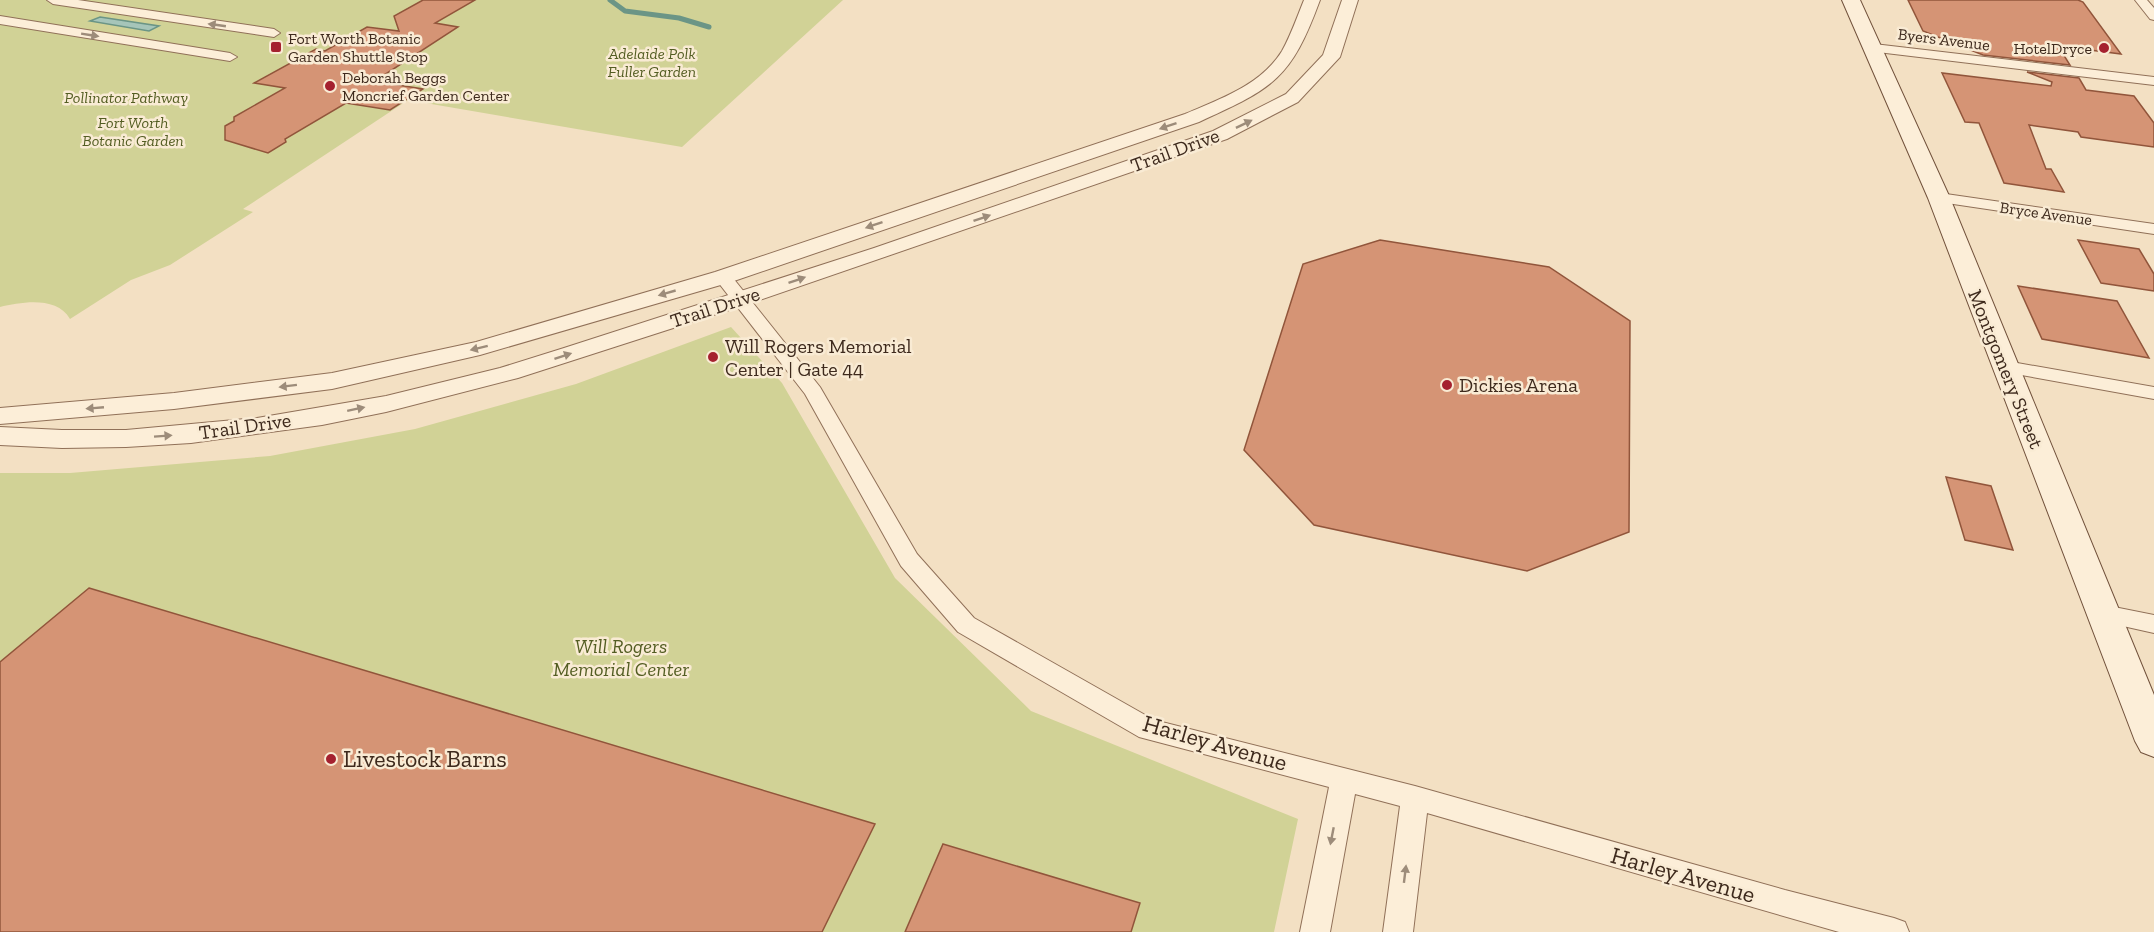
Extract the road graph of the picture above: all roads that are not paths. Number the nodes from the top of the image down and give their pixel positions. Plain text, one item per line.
1 (53, 0) edge
2 (1312, 0) edge
3 (1350, 0) edge
4 (1851, 0) edge
5 (2141, 0) edge
6 (2154, 16) edge
7 (0, 20) edge
8 (274, 33) dead end
9 (1297, 35) junction
10 (1337, 40) junction
11 (1874, 48) junction
12 (230, 57) dead end
13 (2154, 81) edge
14 (1939, 198) junction
15 (2154, 229) edge
16 (723, 277) junction
17 (742, 299) junction
18 (2006, 367) junction
19 (2154, 393) edge
20 (0, 416) edge
21 (0, 436) edge
22 (2104, 614) junction
23 (2154, 624) edge
24 (2154, 741) edge
25 (1344, 779) junction
26 (1415, 798) junction
27 (1315, 932) edge
28 (1398, 932) edge
29 (1894, 932) edge

8 -> 1 street
2 - 9 street, Trail Drive
3 - 10 street, Trail Drive
4 - 11 main road, Montgomery Street
5 - 6 street
7 -> 12 street
9 - 10 street
9 -> 16 street, Trail Drive
17 -> 10 street, Trail Drive
11 - 13 street, Byers Avenue
11 - 14 main road, Montgomery Street
14 - 15 street, Bryce Avenue
14 - 18 main road, Montgomery Street
16 - 17 street, Harley Avenue
16 -> 20 street, Trail Drive
21 -> 17 street, Trail Drive
17 - 25 street, Harley Avenue
18 - 19 street
18 - 22 main road, Montgomery Street
22 - 23 street
22 - 24 main road, Montgomery Street
25 - 26 street, Harley Avenue
25 -> 27 street
28 -> 26 street
26 - 29 street, Harley Avenue

